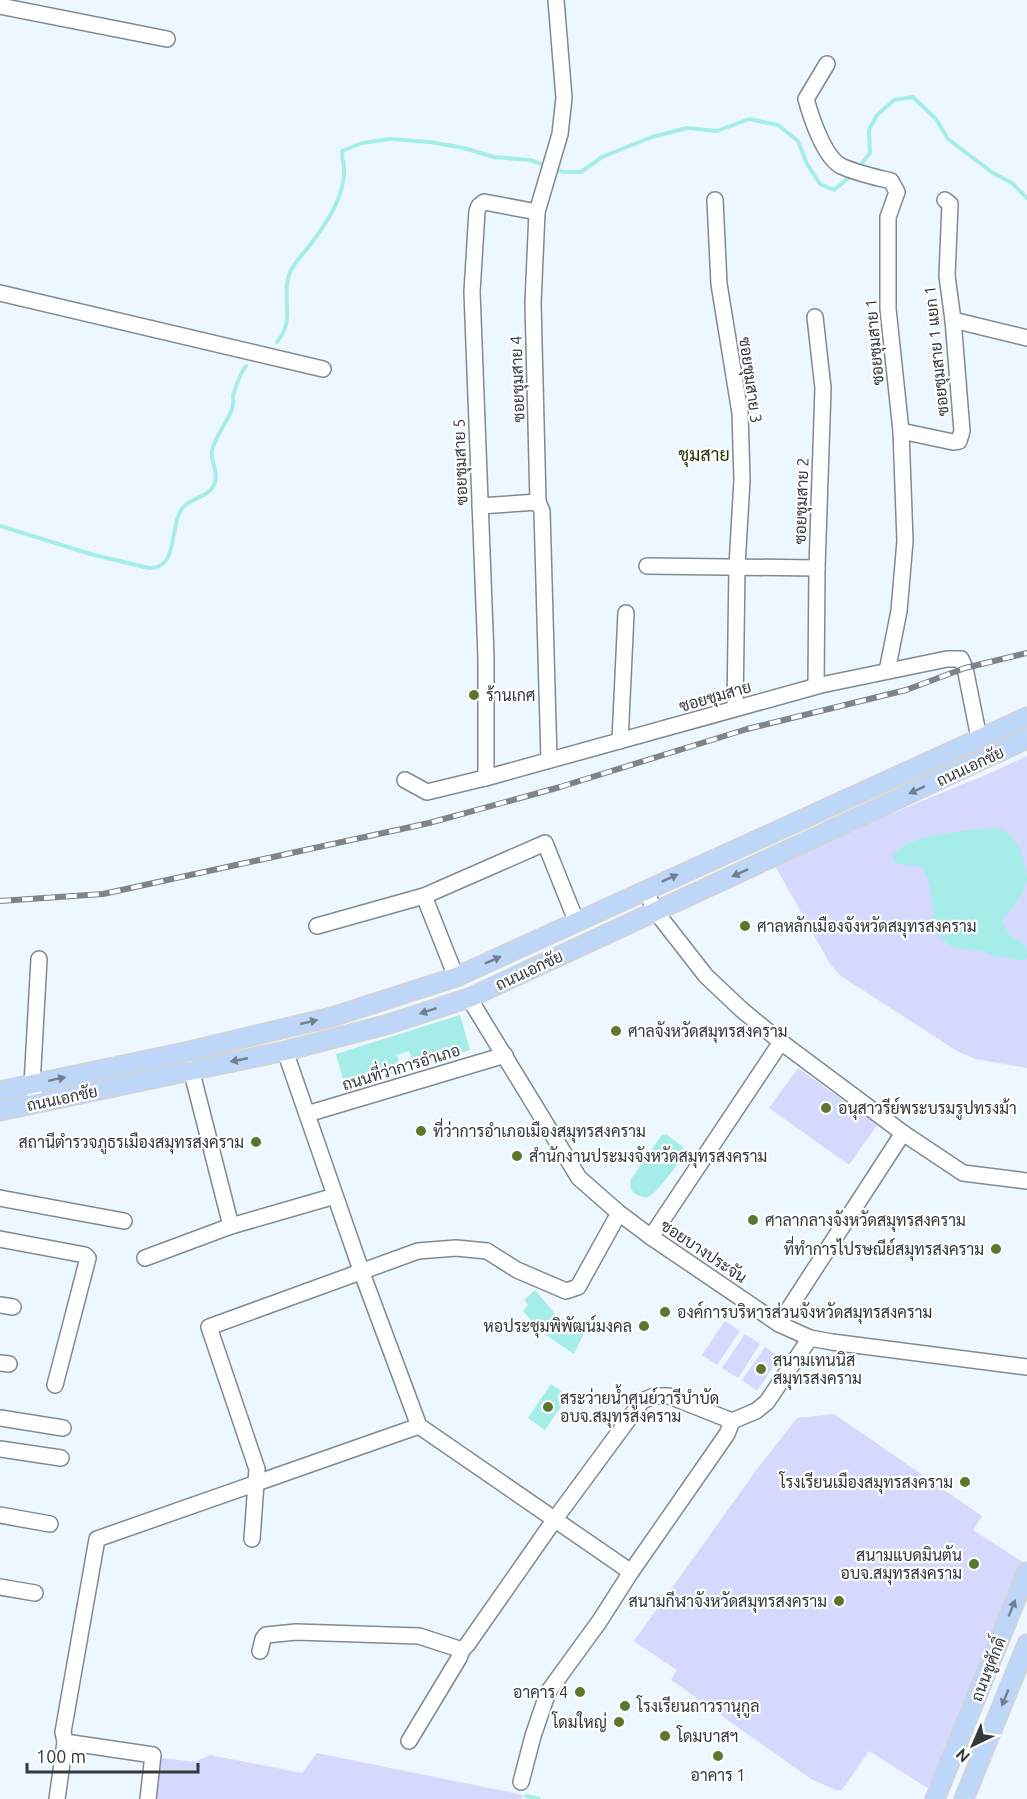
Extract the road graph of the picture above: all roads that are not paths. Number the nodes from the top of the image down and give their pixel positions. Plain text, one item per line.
1 (556, 0) edge
2 (0, 6) edge
3 (167, 39) dead end
4 (827, 64) dead end
5 (715, 200) dead end
6 (945, 200) dead end
7 (537, 212) junction
8 (0, 293) edge
9 (815, 316) dead end
10 (953, 320) junction
11 (1027, 338) edge
12 (323, 369) dead end
13 (901, 431) junction
14 (538, 502) junction
15 (480, 506) junction
16 (647, 566) dead end
17 (737, 566) junction
18 (817, 568) junction
19 (626, 613) dead end
20 (887, 671) junction
21 (816, 686) junction
22 (735, 708) junction
23 (1027, 717) edge
24 (979, 738) junction
25 (1027, 739) edge
26 (620, 741) junction
27 (549, 760) junction
28 (486, 778) junction
29 (405, 780) dead end
30 (645, 890) junction
31 (424, 896) junction
32 (656, 912) junction
33 (577, 923) junction
34 (317, 926) dead end
35 (39, 959) dead end
36 (456, 977) junction
37 (469, 998) junction
38 (781, 1042) junction
39 (285, 1051) junction
40 (505, 1055) junction
41 (191, 1069) junction
42 (32, 1084) junction
43 (0, 1091) edge
44 (37, 1103) junction
45 (0, 1111) edge
46 (307, 1114) junction
47 (903, 1133) junction
48 (1027, 1181) edge
49 (335, 1196) junction
50 (0, 1198) edge
51 (619, 1213) junction
52 (124, 1221) dead end
53 (231, 1226) junction
54 (651, 1237) junction
55 (0, 1239) edge
56 (145, 1258) dead end
57 (362, 1273) junction
58 (779, 1324) junction
59 (810, 1338) junction
60 (1027, 1367) edge
61 (55, 1385) dead end
62 (0, 1418) edge
63 (732, 1421) junction
64 (419, 1426) junction
65 (63, 1428) dead end
66 (0, 1449) edge
67 (61, 1458) dead end
68 (256, 1482) junction
69 (0, 1515) edge
70 (555, 1519) junction
71 (50, 1524) dead end
72 (252, 1539) dead end
73 (631, 1572) junction
74 (1027, 1572) edge
75 (0, 1587) edge
76 (35, 1593) dead end
77 (1027, 1644) edge
78 (462, 1650) junction
79 (260, 1651) dead end
80 (409, 1741) dead end
81 (65, 1742) junction
82 (521, 1782) dead end
83 (57, 1799) edge
84 (148, 1799) edge
85 (935, 1799) edge
86 (963, 1799) edge

1 - 7 street, ซอยชุมสาย 4
2 - 3 street
4 - 13 street, ซอยชุมสาย 1
5 - 17 street, ซอยชุมสาย 3
6 - 10 street, ซอยชุมสาย 1 แยก 1
7 - 14 street, ซอยชุมสาย 4
7 - 15 street, ซอยชุมสาย 5
8 - 12 street
9 - 18 street, ซอยชุมสาย 2
10 - 11 street
10 - 13 street, ซอยชุมสาย 1 แยก 1
13 - 20 street, ซอยชุมสาย 1
14 - 15 street
14 - 27 street, ซอยชุมสาย 4
15 - 28 street, ซอยชุมสาย 5
16 - 17 street
17 - 18 street
17 - 22 street, ซอยชุมสาย 3
18 - 21 street, ซอยชุมสาย 2
19 - 26 street
20 - 21 street, ซอยชุมสาย
20 - 24 street, ซอยชุมสาย
21 - 22 street, ซอยชุมสาย
22 - 26 street, ซอยชุมสาย
23 - 24 main road, ถนนเอกชัย
30 -> 24 main road, ถนนเอกชัย
25 -> 32 main road, ถนนเอกชัย
26 - 27 street, ซอยชุมสาย
27 - 28 street, ซอยชุมสาย
28 - 29 street, ซอยชุมสาย
30 - 32 street
30 - 33 main road, ถนนเอกชัย
31 - 33 street
31 - 34 street
31 - 36 street
32 - 37 main road, ถนนเอกชัย
32 - 38 street
36 -> 33 main road, ถนนเอกชัย
35 - 42 street
42 -> 36 main road, ถนนเอกชัย
37 -> 39 main road, ถนนเอกชัย
37 - 40 street, ซอยบางประจัน
38 - 47 street
38 - 54 street
39 -> 41 main road, ถนนเอกชัย
39 - 46 street
40 - 46 street, ถนนที่ว่าการอำเภอ
40 - 51 street, ซอยบางประจัน
41 - 44 main road, ถนนเอกชัย
41 - 53 street
42 - 43 main road, ถนนเอกชัย
42 - 44 street
44 - 45 main road, ถนนเอกชัย
46 - 49 street
47 - 48 street
47 - 58 street
49 - 53 street
49 - 57 street
50 - 52 street
51 - 54 street, ซอยบางประจัน
51 - 57 street
53 - 56 street
54 - 58 street, ซอยบางประจัน
55 - 61 street
57 - 64 street
57 - 68 street
58 - 59 street, ซอยบางประจัน
59 - 60 street, ซอยบางประจัน
59 - 63 street
62 - 65 street
63 - 70 street
63 - 73 street
64 - 68 street
64 - 70 street
66 - 67 street
68 - 72 street
68 - 81 street
69 - 71 street
70 - 73 street
70 - 78 street
73 - 82 street
85 -> 74 main road, ถนนชูศักดิ์
75 - 76 street
77 -> 86 main road, ถนนชูศักดิ์
78 - 79 street
78 - 80 street
81 - 83 street
81 - 84 street

